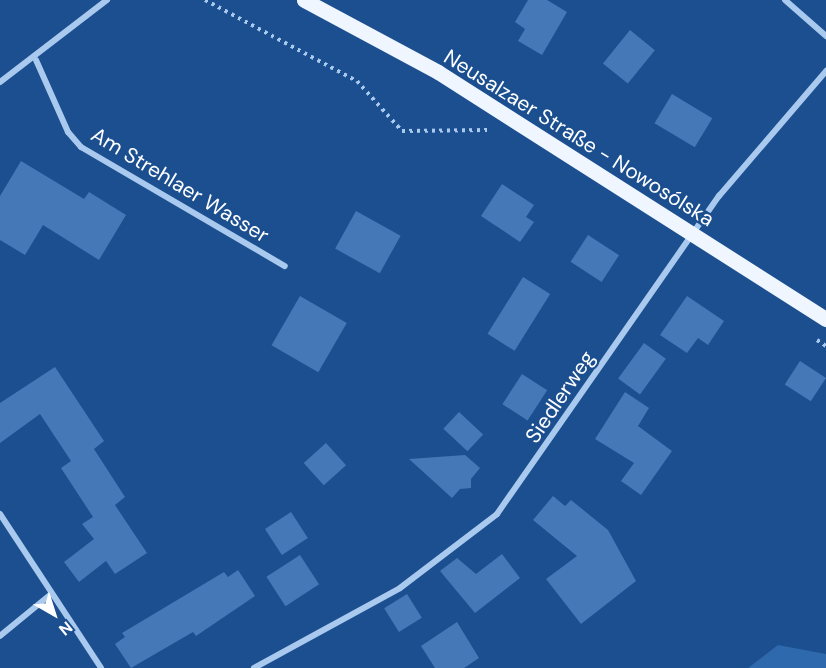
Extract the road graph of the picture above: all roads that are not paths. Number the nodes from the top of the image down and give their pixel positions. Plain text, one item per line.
1 (107, 0) edge
2 (304, 0) edge
3 (785, 0) edge
4 (826, 36) edge
5 (36, 60) junction
6 (826, 71) edge
7 (0, 82) edge
8 (692, 233) junction
9 (285, 266) dead end
10 (826, 319) edge
11 (0, 514) edge
12 (50, 595) junction
13 (0, 636) edge
14 (101, 668) edge
15 (254, 668) edge

1 - 5 street
2 - 8 main road, Neusalzaer Straße - Nowosólska
3 - 4 street
5 - 7 street
5 - 9 street, Am Strehlaer Wasser
6 - 8 street, Siedlerweg
8 - 10 main road, Neusalzaer Straße - Nowosólska
8 - 15 street, Siedlerweg
11 - 12 street
12 - 13 street
12 - 14 street

